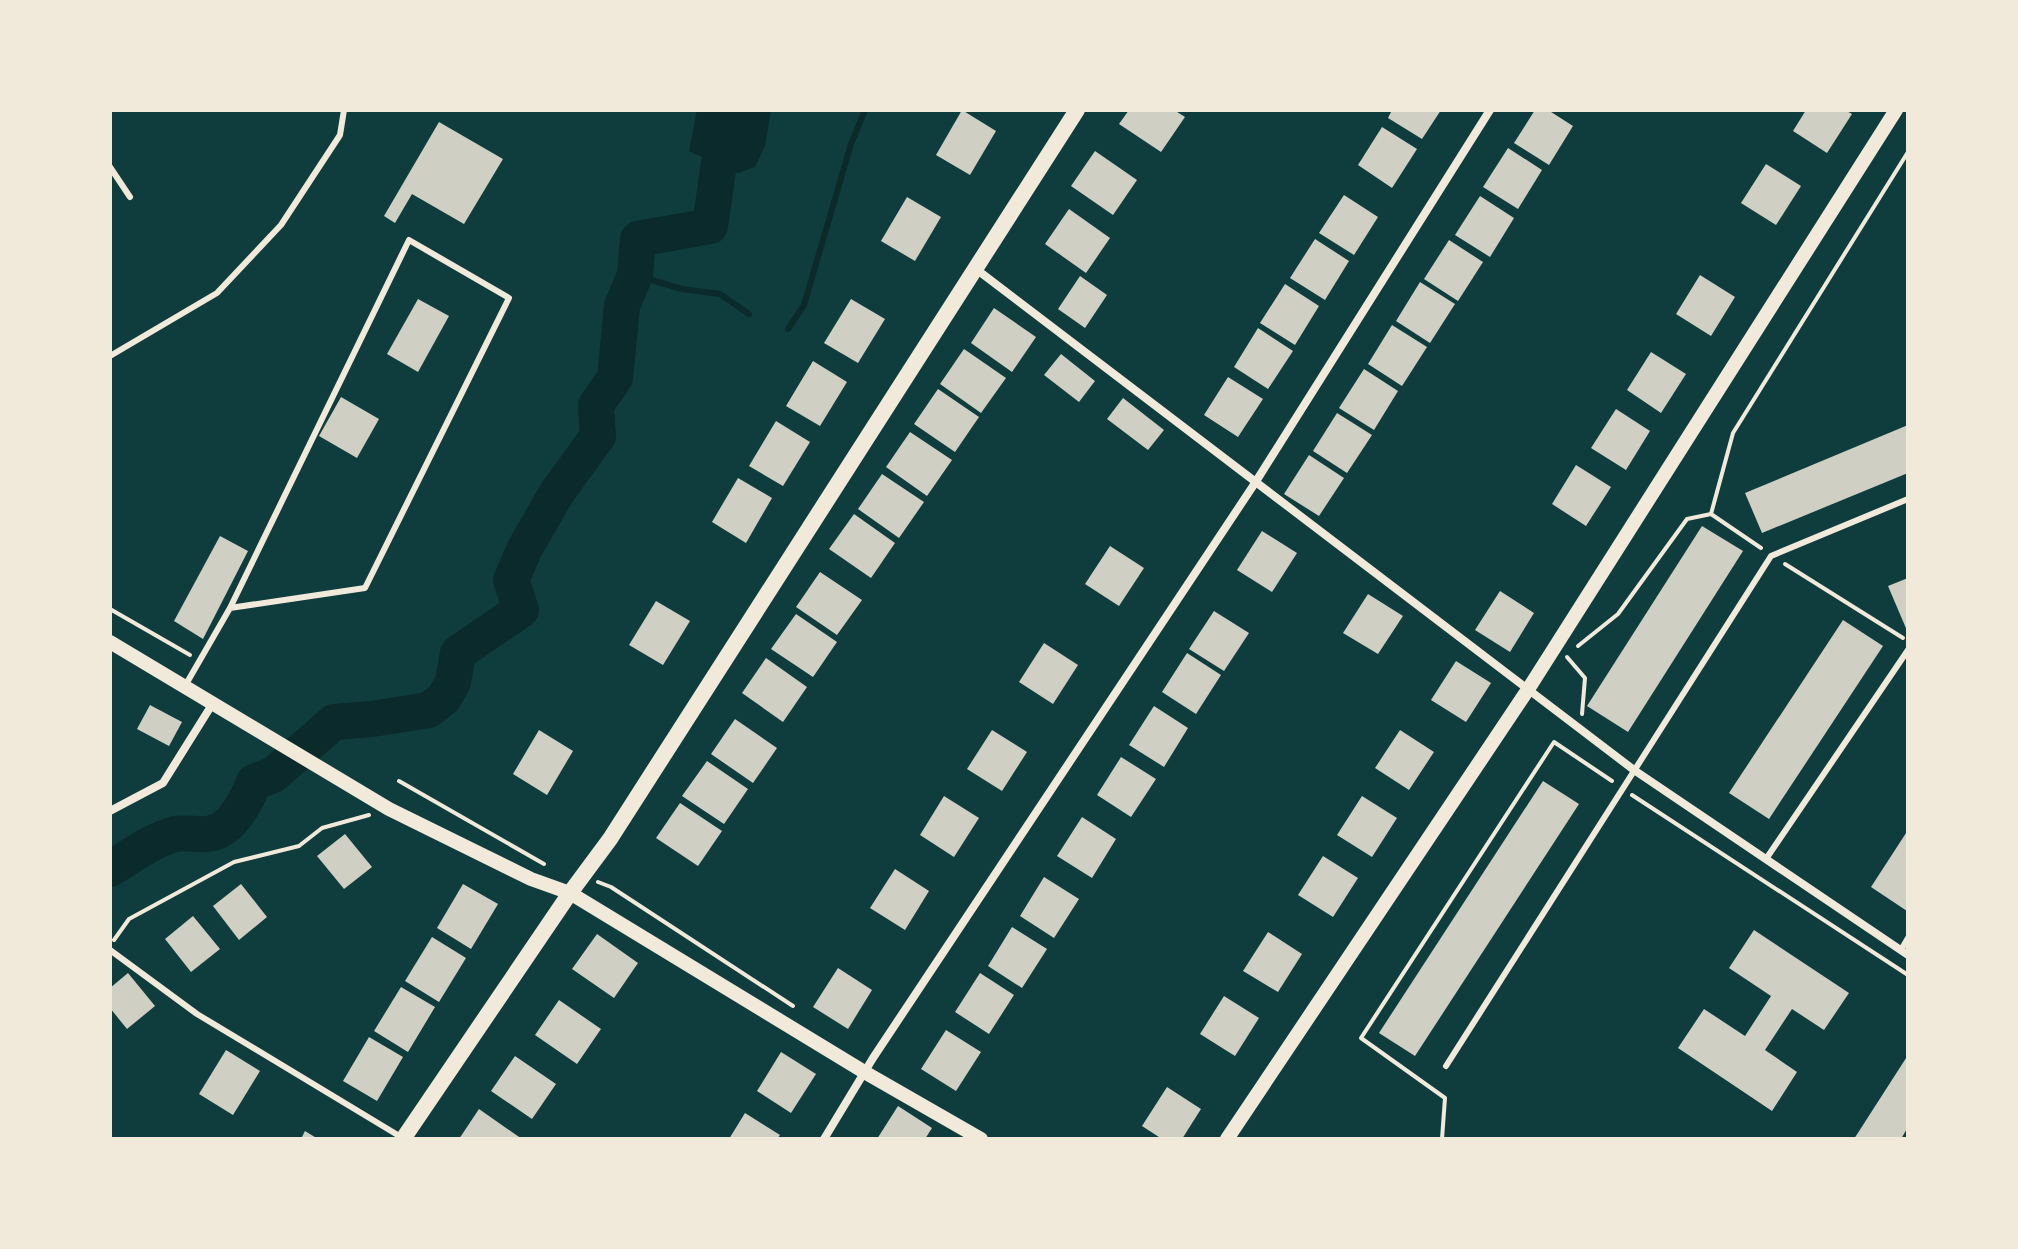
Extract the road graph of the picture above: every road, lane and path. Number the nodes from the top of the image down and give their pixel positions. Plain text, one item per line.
1 (344, 110) edge
2 (1077, 110) edge
3 (1490, 110) edge
4 (1896, 110) edge
5 (1908, 152) edge
6 (110, 167) edge
7 (130, 197) dead end
8 (976, 269) junction
9 (110, 356) edge
10 (1255, 483) junction
11 (1908, 499) edge
12 (1711, 514) junction
13 (1771, 556) junction
14 (230, 608) junction
15 (110, 609) edge
16 (110, 642) edge
17 (1908, 642) edge
18 (1908, 650) edge
19 (199, 661) junction
20 (185, 686) junction
21 (1527, 691) junction
22 (213, 703) junction
23 (1582, 714) dead end
24 (1634, 770) junction
25 (1622, 788) junction
26 (389, 809) junction
27 (110, 811) edge
28 (1766, 859) junction
29 (570, 893) junction
30 (1908, 938) edge
31 (110, 948) edge
32 (1904, 953) edge
33 (1908, 975) edge
34 (1446, 1066) dead end
35 (866, 1073) junction
36 (403, 1139) edge
37 (824, 1139) edge
38 (981, 1139) edge
39 (1227, 1139) edge
40 (1442, 1139) edge

1 - 9 lane
2 - 8 main road
3 - 10 street
4 - 21 street
5 - 12 path
6 - 7 lane
8 - 10 street
8 - 29 main road
10 - 21 street
10 - 35 street
11 - 13 lane
12 - 13 path
12 - 23 path
13 - 17 path
13 - 24 lane
14 - 14 lane
14 - 19 lane
15 - 19 path
16 - 20 street
18 - 28 lane
19 - 20 lane
20 - 22 street
21 - 24 street
21 - 39 street
22 - 26 street
22 - 27 street
24 - 25 lane
24 - 28 street
25 - 33 path
25 - 34 lane
25 - 40 path
26 - 29 street
26 - 31 path
28 - 32 street
29 - 35 street
29 - 36 main road
30 - 32 lane
31 - 36 lane
35 - 37 street
35 - 38 street

